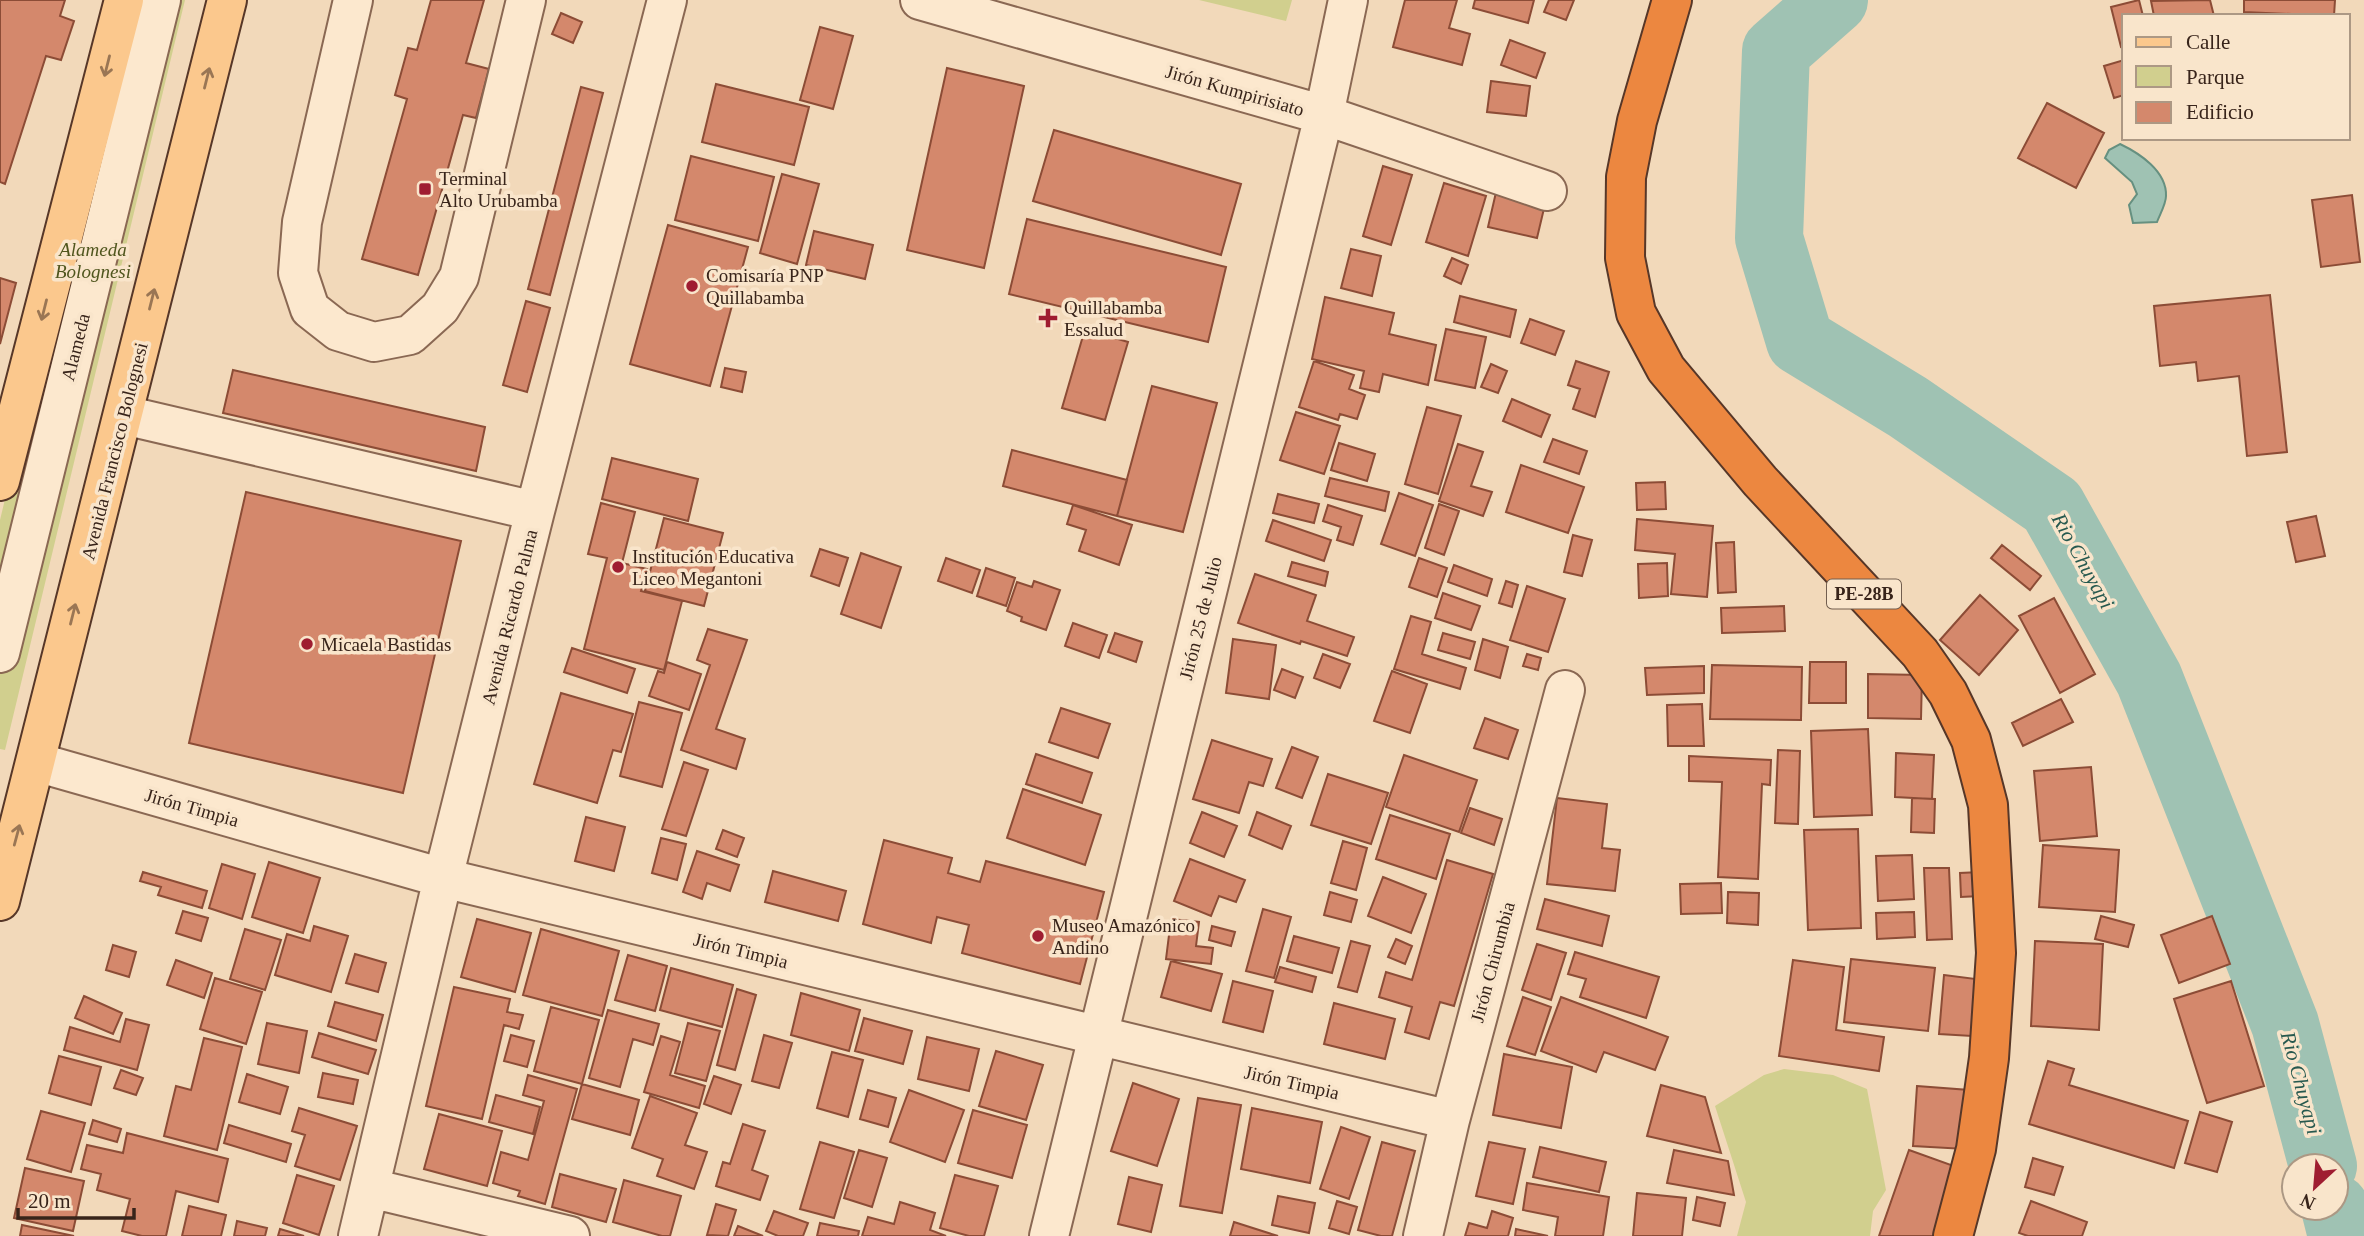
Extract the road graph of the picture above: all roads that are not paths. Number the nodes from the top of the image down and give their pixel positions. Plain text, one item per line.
1 (124, 0) edge
2 (161, 0) edge
3 (226, 0) edge
4 (353, 0) edge
5 (526, 0) edge
6 (667, 0) edge
7 (920, 0) edge
8 (1348, 0) edge
9 (1672, 0) edge
10 (1324, 115) junction
11 (1547, 191) dead end
12 (124, 415) junction
13 (0, 481) edge
14 (535, 511) junction
15 (0, 653) edge
16 (1565, 690) dead end
17 (36, 762) junction
18 (443, 878) junction
19 (0, 901) edge
20 (1097, 1035) junction
21 (1450, 1120) junction
22 (370, 1188) junction
23 (358, 1236) edge
24 (570, 1236) edge
25 (1049, 1236) edge
26 (1423, 1236) edge
27 (1952, 1236) edge

1 -> 13 main road
2 - 15 street, Alameda
12 -> 3 main road, Avenida Francisco Bolognesi
4 - 5 street
6 - 14 street, Avenida Ricardo Palma
7 - 10 street, Jirón Kumpirisiato
8 - 10 street, Jirón 25 de Julio
9 - 27 highway, PE-28B
10 - 11 street, Jirón Kumpirisiato
10 - 20 street, Jirón 25 de Julio
12 - 14 street
17 -> 12 main road, Avenida Francisco Bolognesi
14 - 18 street, Avenida Ricardo Palma
16 - 21 street, Jirón Chirumbia
17 - 18 street, Jirón Timpia
19 -> 17 main road, Avenida Francisco Bolognesi
18 - 20 street, Jirón Timpia
18 - 22 street, Avenida Ricardo Palma
20 - 21 street, Jirón Timpia
20 - 25 street, Jirón 25 de Julio
21 - 26 street, Jirón Chirumbia
22 - 23 street, Avenida Ricardo Palma
22 - 24 street

